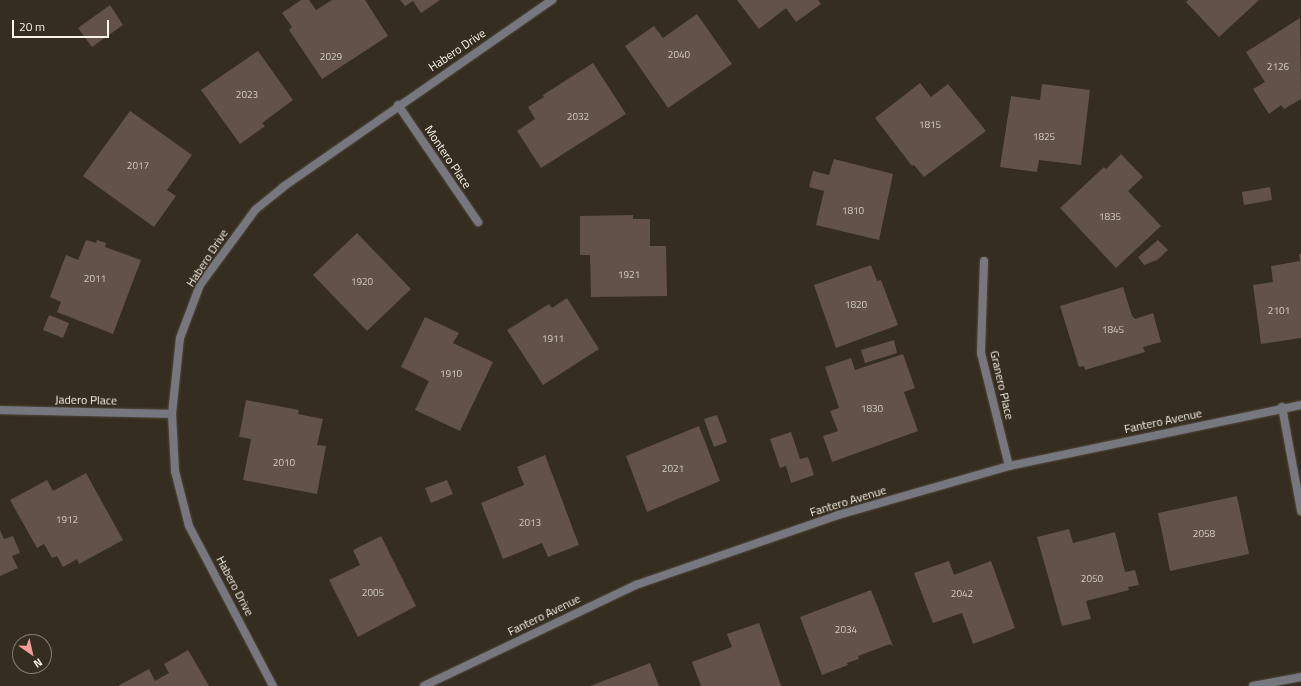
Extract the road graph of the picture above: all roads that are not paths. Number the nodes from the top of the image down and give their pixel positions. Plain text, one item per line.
1 (552, 0) edge
2 (398, 105) junction
3 (478, 222) dead end
4 (984, 261) dead end
5 (1301, 405) edge
6 (1282, 407) junction
7 (0, 410) edge
8 (172, 414) junction
9 (1010, 466) junction
10 (1301, 511) edge
11 (1301, 677) edge
12 (273, 686) edge
13 (424, 686) edge
14 (1253, 686) edge

1 - 2 street, Habero Drive
2 - 3 street, Montero Place
2 - 8 street, Habero Drive
4 - 9 street, Granero Place
5 - 6 street, Fantero Avenue
6 - 9 street, Fantero Avenue
6 - 10 street
7 - 8 street, Jadero Place
8 - 12 street, Habero Drive
9 - 13 street, Fantero Avenue
11 - 14 street

